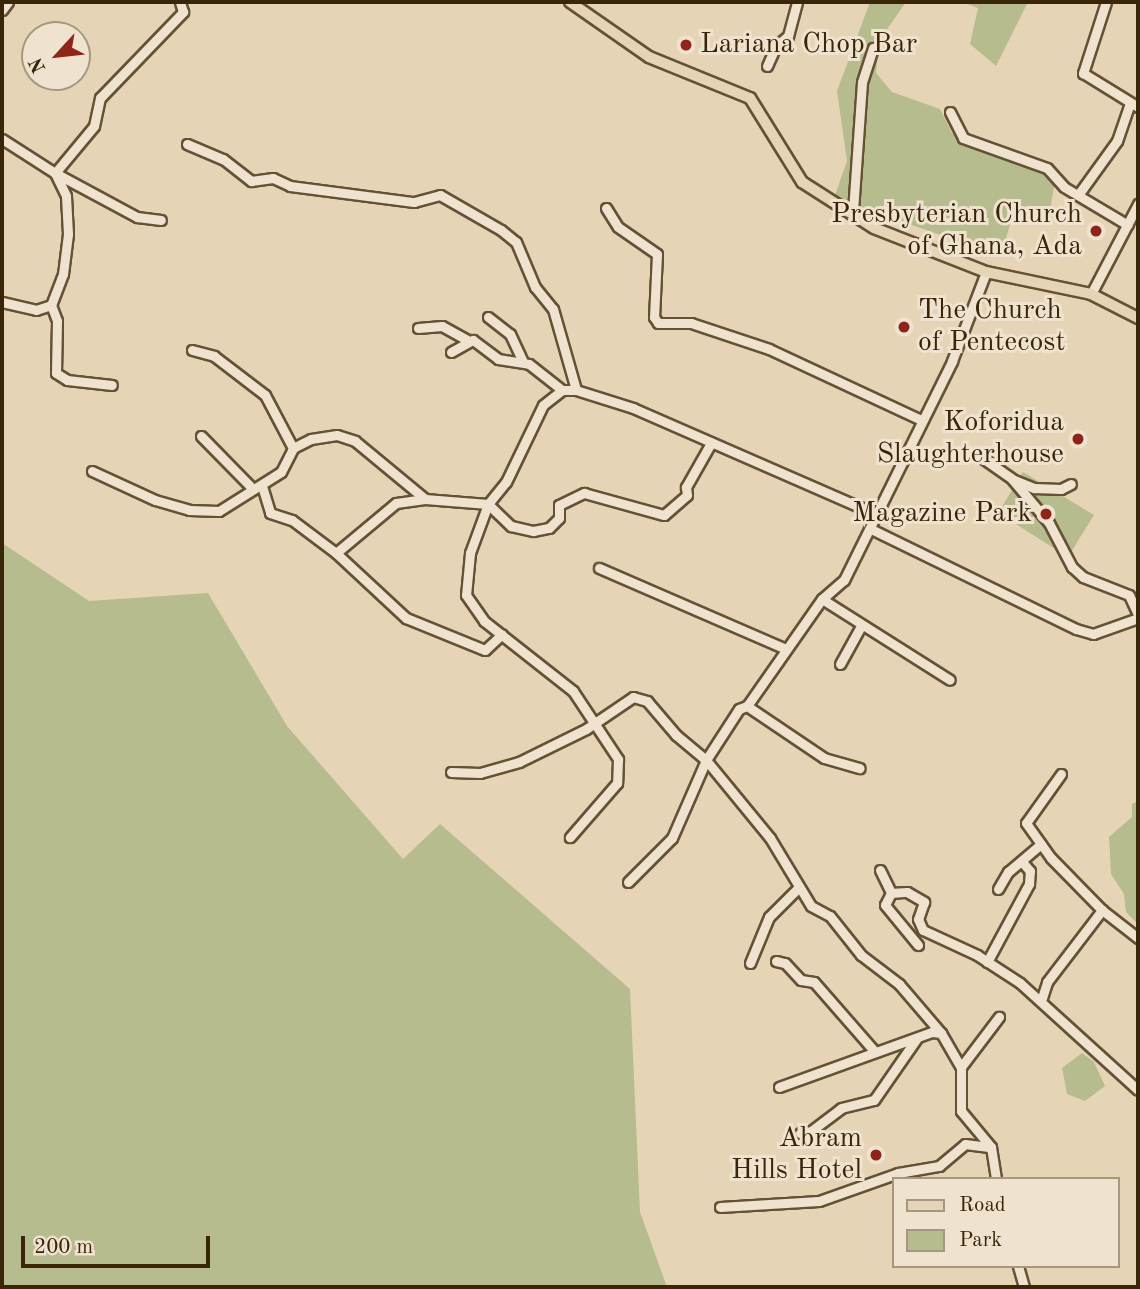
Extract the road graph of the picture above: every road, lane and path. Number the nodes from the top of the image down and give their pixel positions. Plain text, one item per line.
1 (8, 2) edge
2 (180, 2) edge
3 (570, 2) edge
4 (797, 2) edge
5 (1106, 2) edge
6 (2, 10) edge
7 (873, 48) dead end
8 (767, 66) dead end
9 (1134, 105) edge
10 (950, 112) dead end
11 (2, 139) edge
12 (187, 144) dead end
13 (55, 173) junction
14 (1078, 195) junction
15 (1138, 204) edge
16 (606, 208) dead end
17 (853, 211) junction
18 (161, 220) dead end
19 (1128, 225) junction
20 (986, 272) junction
21 (1091, 295) junction
22 (2, 302) edge
23 (51, 305) junction
24 (488, 317) dead end
25 (1138, 318) edge
26 (418, 328) dead end
27 (469, 341) junction
28 (192, 351) dead end
29 (451, 352) dead end
30 (523, 362) junction
31 (112, 384) dead end
32 (562, 390) junction
33 (576, 390) junction
34 (922, 420) junction
35 (201, 436) dead end
36 (711, 443) junction
37 (293, 448) junction
38 (981, 457) dead end
39 (92, 471) dead end
40 (1012, 479) junction
41 (1071, 484) dead end
42 (257, 487) junction
43 (425, 499) junction
44 (488, 504) junction
45 (878, 515) junction
46 (871, 529) junction
47 (336, 553) junction
48 (598, 568) dead end
49 (822, 599) junction
50 (1138, 612) edge
51 (861, 626) junction
52 (502, 634) junction
53 (784, 648) junction
54 (840, 664) dead end
55 (950, 680) dead end
56 (747, 706) junction
57 (595, 720) junction
58 (706, 760) junction
59 (860, 768) dead end
60 (452, 772) dead end
61 (1061, 774) dead end
62 (570, 837) dead end
63 (1041, 844) junction
64 (1023, 863) junction
65 (880, 870) dead end
66 (628, 882) dead end
67 (797, 889) junction
68 (998, 889) dead end
69 (891, 893) junction
70 (1102, 910) junction
71 (1138, 938) edge
72 (918, 944) dead end
73 (776, 961) dead end
74 (987, 962) junction
75 (750, 963) dead end
76 (1041, 1002) junction
77 (999, 1017) dead end
78 (935, 1029) junction
79 (917, 1038) junction
80 (875, 1052) junction
81 (961, 1068) junction
82 (779, 1087) dead end
83 (1138, 1090) edge
84 (800, 1133) dead end
85 (991, 1147) junction
86 (904, 1172) junction
87 (918, 1177) edge
88 (996, 1177) edge
89 (720, 1207) dead end
90 (1019, 1268) edge
91 (1024, 1287) edge

1 - 6 street
2 - 13 street
3 - 17 main road
4 - 8 street
5 - 9 street
7 - 17 street
9 - 14 street
10 - 14 street
11 - 13 street
12 - 33 street
13 - 18 street
13 - 23 street
14 - 19 street
15 - 19 street
16 - 34 street
17 - 20 main road
19 - 21 street
20 - 21 main road
20 - 34 street
21 - 25 main road
22 - 23 street
23 - 31 street
24 - 30 street
26 - 27 street
27 - 29 street
27 - 30 street
28 - 37 street
30 - 32 street
32 - 33 street
32 - 44 street
33 - 36 street
34 - 45 street
35 - 42 street
36 - 44 street
36 - 45 street
37 - 42 street
37 - 43 street
38 - 40 street
39 - 42 street
40 - 41 street
40 - 50 street
42 - 47 street
43 - 44 street
43 - 47 street
44 - 52 street
45 - 46 street
46 - 49 street
46 - 50 street
47 - 52 street
48 - 53 street
49 - 51 street
49 - 53 street
51 - 54 street
51 - 55 street
52 - 57 street
53 - 56 street
56 - 58 street
56 - 59 street
57 - 58 street
57 - 60 street
57 - 62 street
58 - 66 street
58 - 67 street
61 - 63 street
63 - 64 street
63 - 70 street
64 - 68 street
64 - 74 street
65 - 69 street
67 - 75 street
67 - 78 street
69 - 72 street
69 - 74 street
70 - 71 street
70 - 76 street
73 - 80 street
74 - 76 street
76 - 83 street
77 - 81 street
78 - 79 street
78 - 81 street
79 - 80 street
79 - 84 street
80 - 82 street
81 - 85 street
85 - 86 street
85 - 88 street
86 - 87 street
86 - 89 street
90 - 91 street

